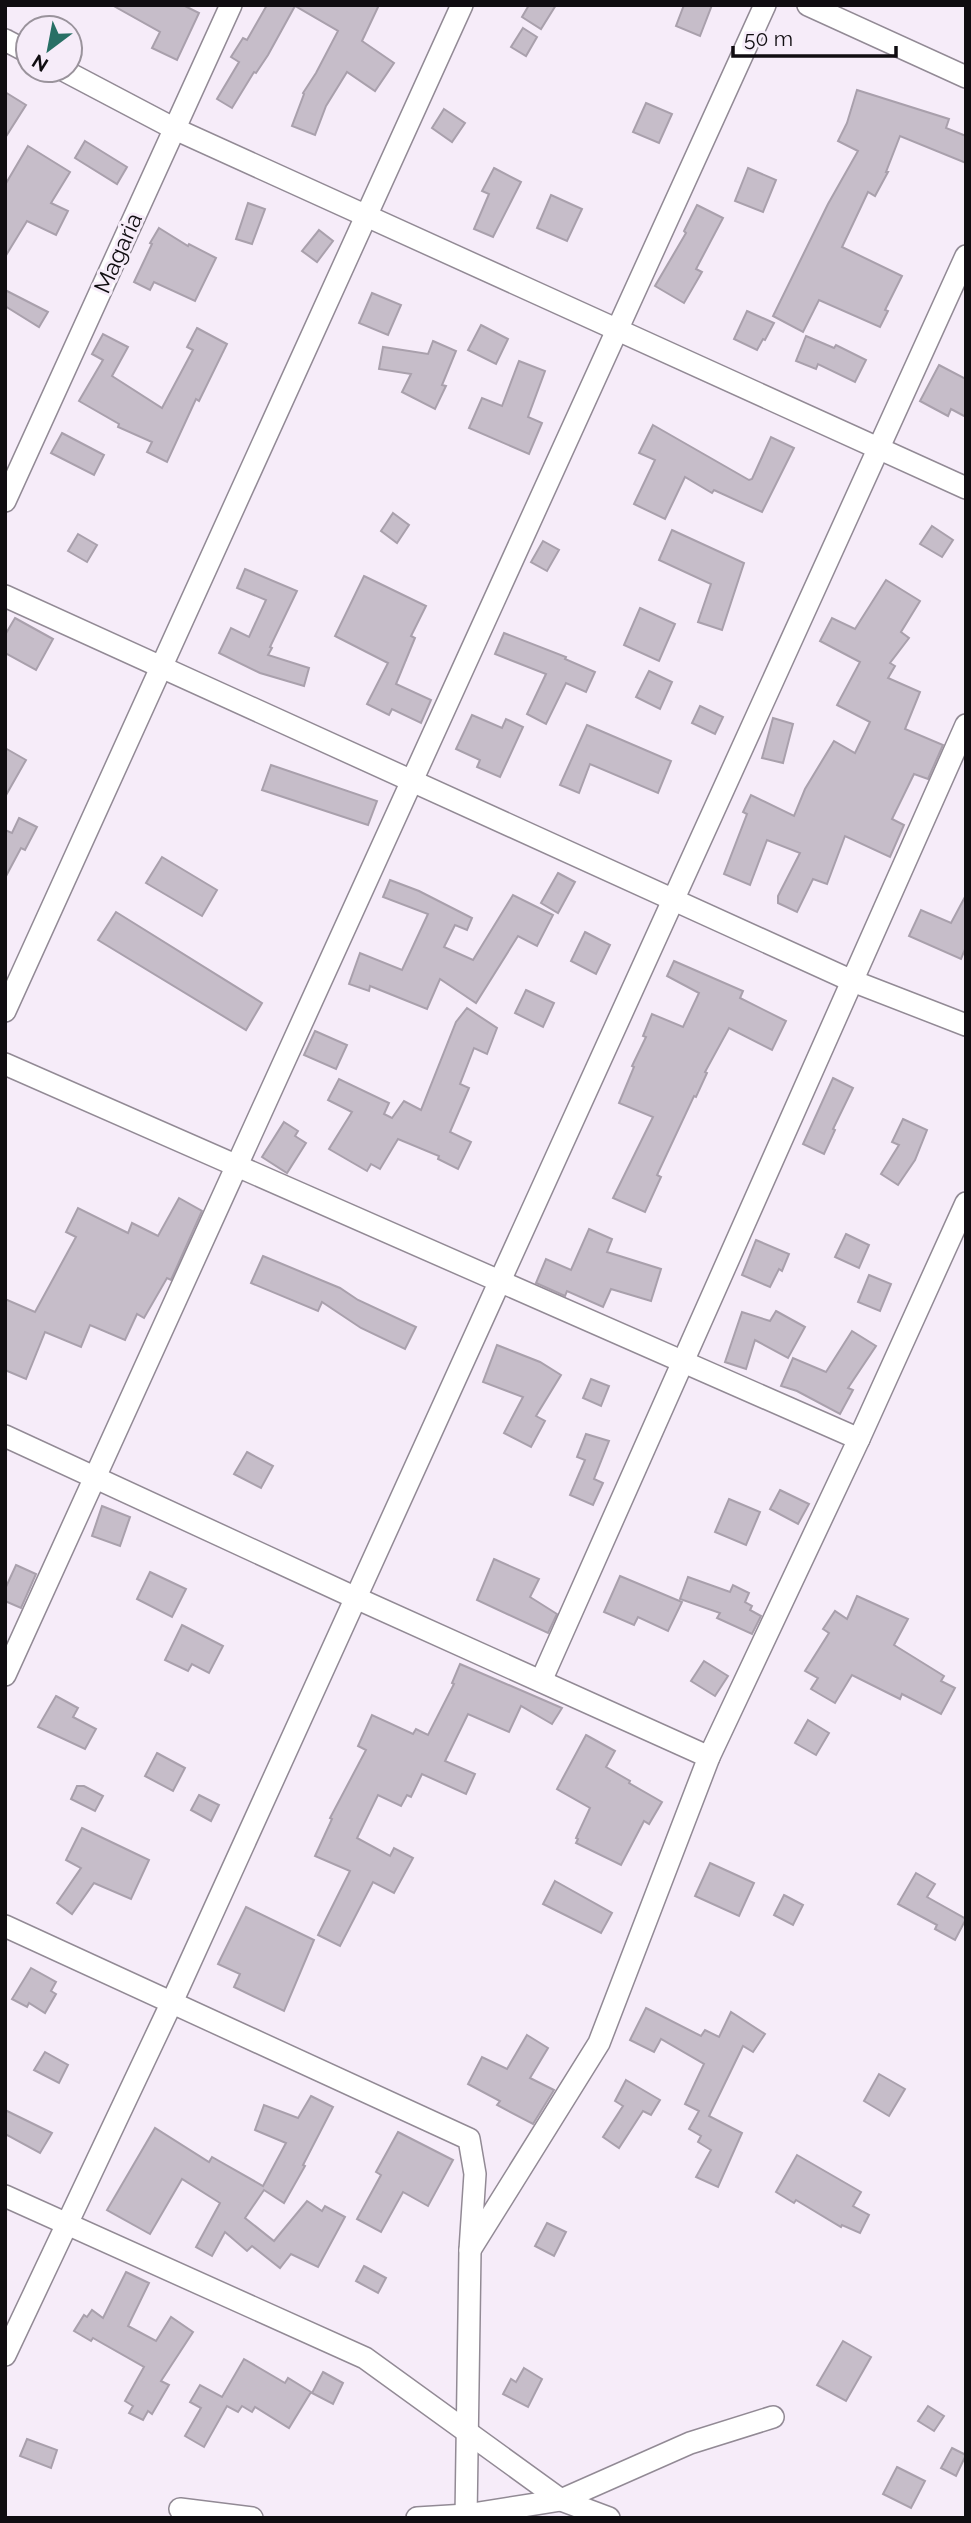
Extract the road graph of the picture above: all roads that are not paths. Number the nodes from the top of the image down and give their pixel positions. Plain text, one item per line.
1 (231, 5) edge
2 (462, 5) edge
3 (765, 5) edge
4 (808, 5) edge
5 (966, 77) edge
6 (84, 81) edge
7 (175, 129) junction
8 (367, 216) junction
9 (966, 256) edge
10 (617, 330) junction
11 (878, 449) junction
12 (966, 488) edge
13 (5, 501) edge
14 (5, 596) edge
15 (162, 667) junction
16 (966, 725) edge
17 (412, 781) junction
18 (673, 900) junction
19 (850, 980) junction
20 (5, 1011) edge
21 (966, 1025) edge
22 (5, 1064) edge
23 (237, 1166) junction
24 (966, 1203) edge
25 (500, 1281) junction
26 (682, 1362) junction
27 (5, 1436) edge
28 (859, 1440) junction
29 (95, 1478) junction
30 (356, 1598) junction
31 (5, 1675) edge
32 (541, 1681) junction
33 (709, 1758) junction
34 (5, 1926) edge
35 (172, 2002) junction
36 (5, 2196) edge
37 (69, 2224) junction
38 (470, 2250) junction
39 (5, 2355) edge
40 (773, 2417) dead end
41 (466, 2431) junction
42 (561, 2501) junction
43 (180, 2509) dead end
44 (466, 2516) edge
45 (252, 2518) edge
46 (417, 2518) edge
47 (609, 2518) edge

1 - 7 street, Magaria
2 - 8 street
3 - 10 street
4 - 5 street
6 - 7 street
7 - 8 street
7 - 13 street, Magaria
8 - 10 street
8 - 15 street
9 - 11 street
10 - 11 street
10 - 17 street
11 - 12 street
11 - 18 street
14 - 15 street
15 - 17 street
15 - 20 street
16 - 19 street
17 - 18 street
17 - 23 street
18 - 19 street
18 - 25 street
19 - 21 street
19 - 26 street
22 - 23 street
23 - 25 street
23 - 29 street
24 - 28 street
25 - 26 street
25 - 30 street
26 - 28 street
26 - 32 street
27 - 29 street
28 - 33 street
29 - 30 street
29 - 31 street
30 - 32 street
30 - 35 street
32 - 33 street
33 - 38 street
34 - 35 street
35 - 37 street
35 - 38 street
36 - 37 street
37 - 39 street
37 - 41 street
38 - 41 street
40 - 42 street
41 - 42 street
41 - 44 street
42 - 44 street
42 - 47 street
43 - 45 street
44 - 46 street

